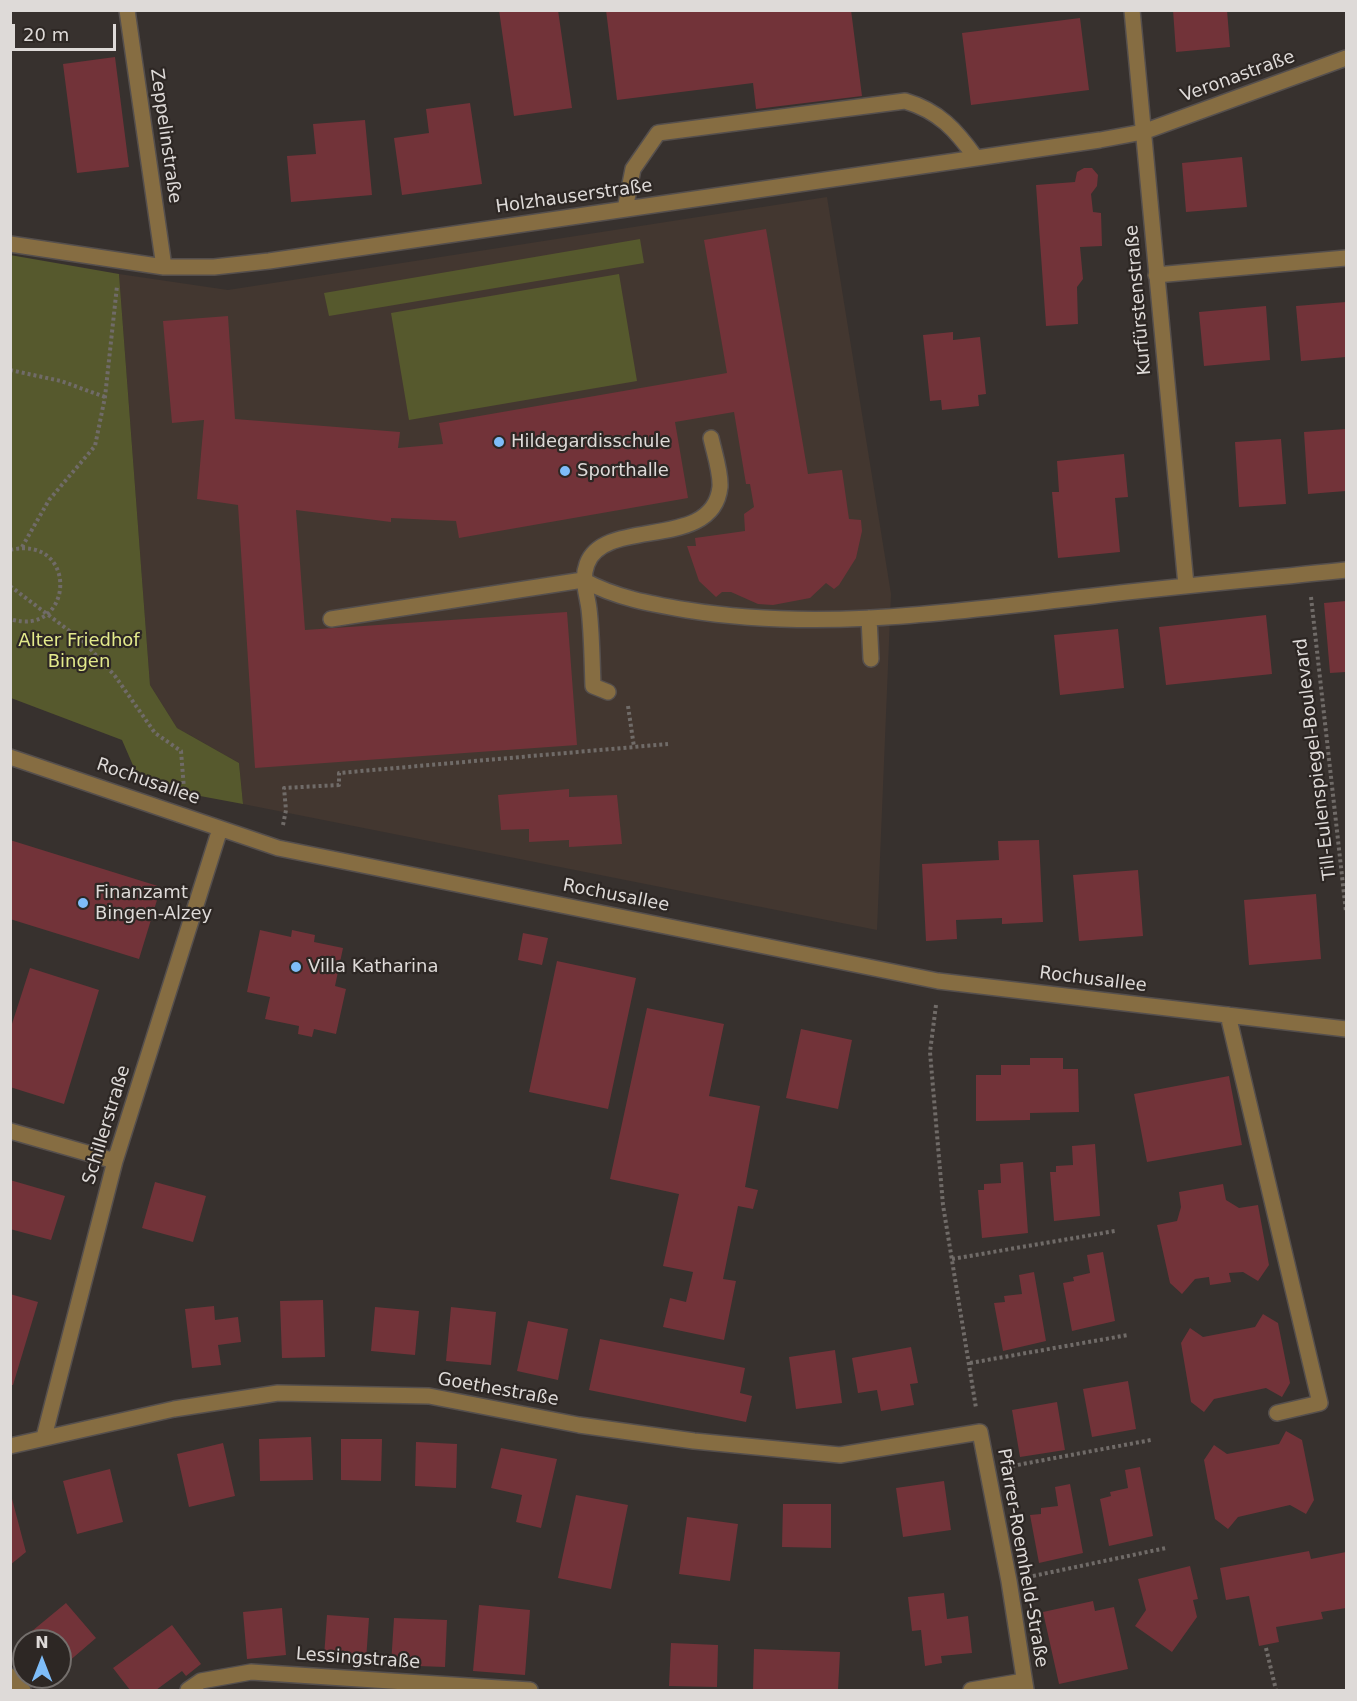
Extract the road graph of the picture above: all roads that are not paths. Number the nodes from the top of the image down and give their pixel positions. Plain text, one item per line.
1 (127, 10) edge
2 (1132, 10) edge
3 (1347, 58) edge
4 (1143, 132) junction
5 (976, 158) junction
6 (626, 209) junction
7 (10, 244) edge
8 (1347, 258) edge
9 (164, 267) junction
10 (1156, 275) junction
11 (711, 438) dead end
12 (1347, 570) edge
13 (583, 580) junction
14 (1186, 585) junction
15 (869, 618) junction
16 (331, 619) dead end
17 (871, 659) dead end
18 (608, 692) road end
19 (10, 757) edge
20 (220, 829) junction
21 (1228, 1015) junction
22 (1347, 1029) edge
23 (10, 1131) edge
24 (115, 1161) junction
25 (1277, 1413) dead end
26 (980, 1432) joint
27 (44, 1437) junction
28 (10, 1446) edge
29 (10, 1676) edge
30 (1025, 1686) edge
31 (23, 1690) edge
32 (188, 1690) edge
33 (530, 1690) edge
34 (971, 1690) edge

1 - 9 street, Zeppelinstraße
2 - 4 street, Kurfürstenstraße
3 - 4 street, Veronastraße
4 - 5 street, Holzhauserstraße
4 - 10 street, Kurfürstenstraße
5 - 6 street, Holzhauserstraße
5 - 6 street
6 - 9 street, Holzhauserstraße
7 - 9 street, Holzhauserstraße
8 - 10 street
10 - 14 street, Kurfürstenstraße
11 - 13 street
12 - 14 street
13 - 15 street
13 - 16 street
13 - 18 street
14 - 15 street
15 - 17 street
19 - 20 street, Rochusallee
20 - 21 street, Rochusallee
20 - 24 street, Schillerstraße
21 - 22 street, Rochusallee
21 - 25 street
23 - 24 street
24 - 27 street, Schillerstraße
26 - 27 street, Goethestraße
26 - 30 street, Pfarrer-Roemheld-Straße
27 - 28 street, Goethestraße
29 - 31 street
30 - 34 street
32 - 33 street, Lessingstraße

